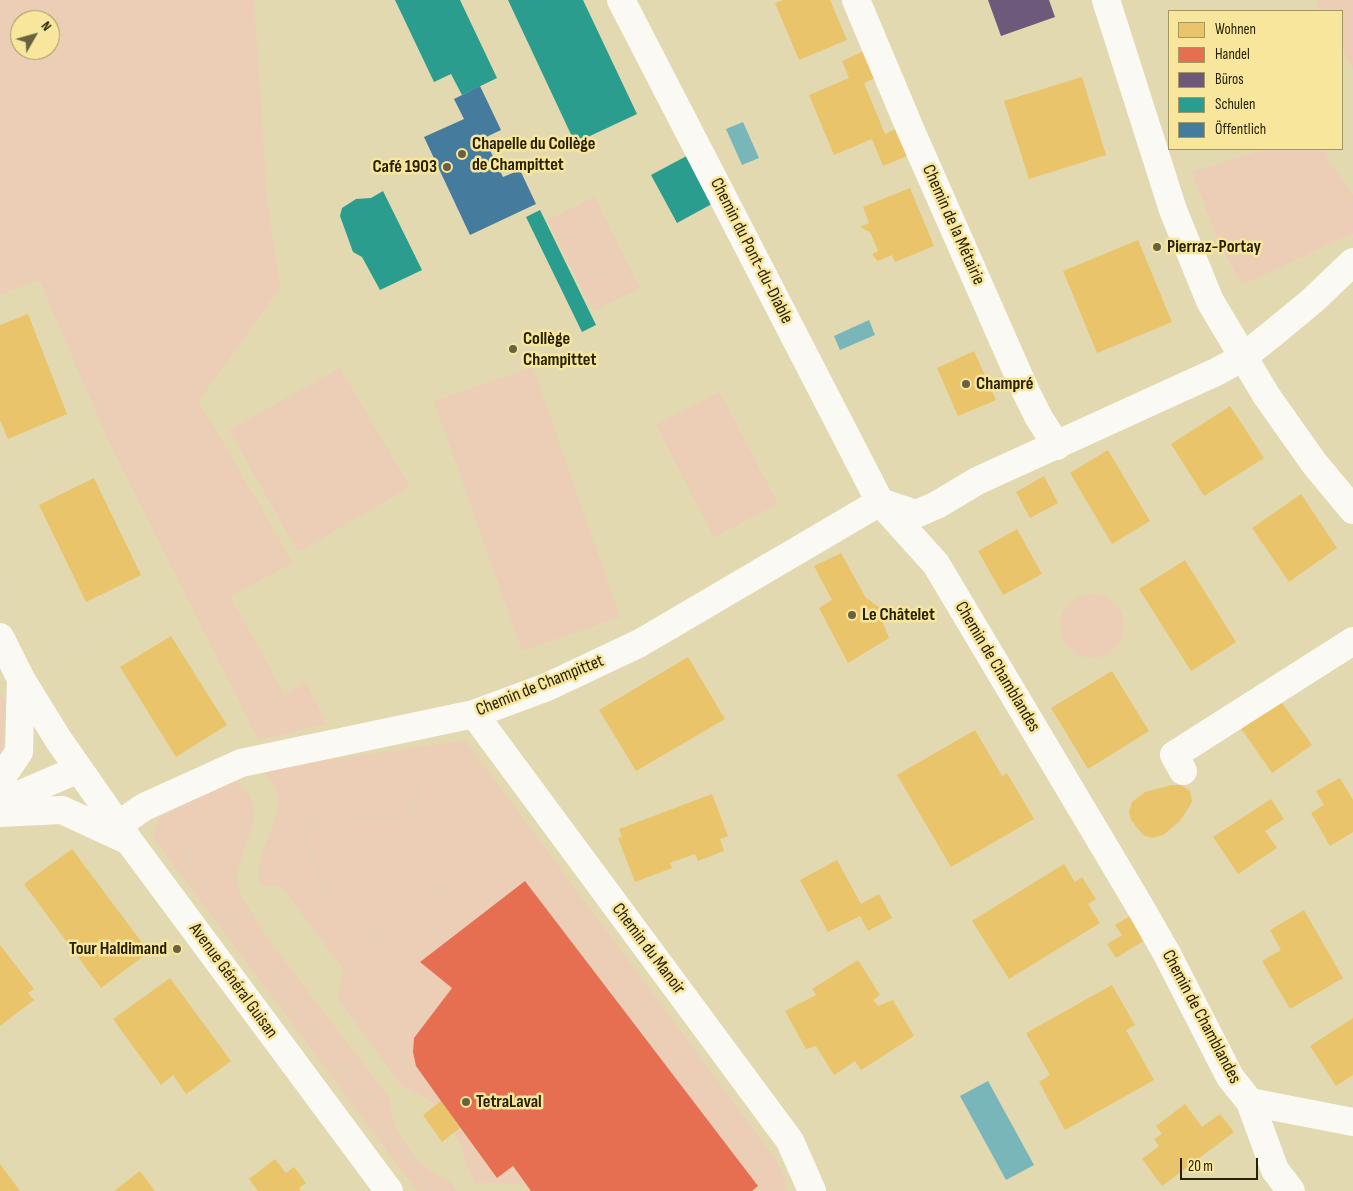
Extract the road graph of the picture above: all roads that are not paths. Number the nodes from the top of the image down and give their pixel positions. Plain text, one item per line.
1 (622, 0) edge
2 (856, 0) edge
3 (1106, 0) edge
4 (1353, 262) edge
5 (1242, 358) junction
6 (1057, 446) junction
7 (880, 502) junction
8 (1353, 510) edge
9 (0, 637) edge
10 (1353, 640) edge
11 (30, 671) junction
12 (474, 714) junction
13 (1179, 763) road end
14 (80, 769) junction
15 (0, 780) edge
16 (0, 803) edge
17 (0, 813) edge
18 (124, 833) junction
19 (1250, 1102) junction
20 (1353, 1122) edge
21 (389, 1191) edge
22 (812, 1191) edge
23 (1291, 1191) edge

1 - 7 street, Chemin du Pont-du-Diable
2 - 6 street, Chemin de la Métairie
3 - 5 street
4 - 5 street
5 - 6 street
5 - 8 street
6 - 7 street
7 - 12 street, Chemin de Champittet
7 - 19 street, Chemin de Chamblandes
9 - 11 street, Avenue Général Guisan
10 - 13 street
11 - 14 street, Avenue Général Guisan
11 - 15 street
12 - 18 street, Chemin de Champittet
12 - 22 street, Chemin du Manoir
14 - 16 street
14 - 18 street, Avenue Général Guisan
17 - 18 street
18 - 21 street, Avenue Général Guisan
19 - 20 street
19 - 23 street, Chemin de Chamblandes

